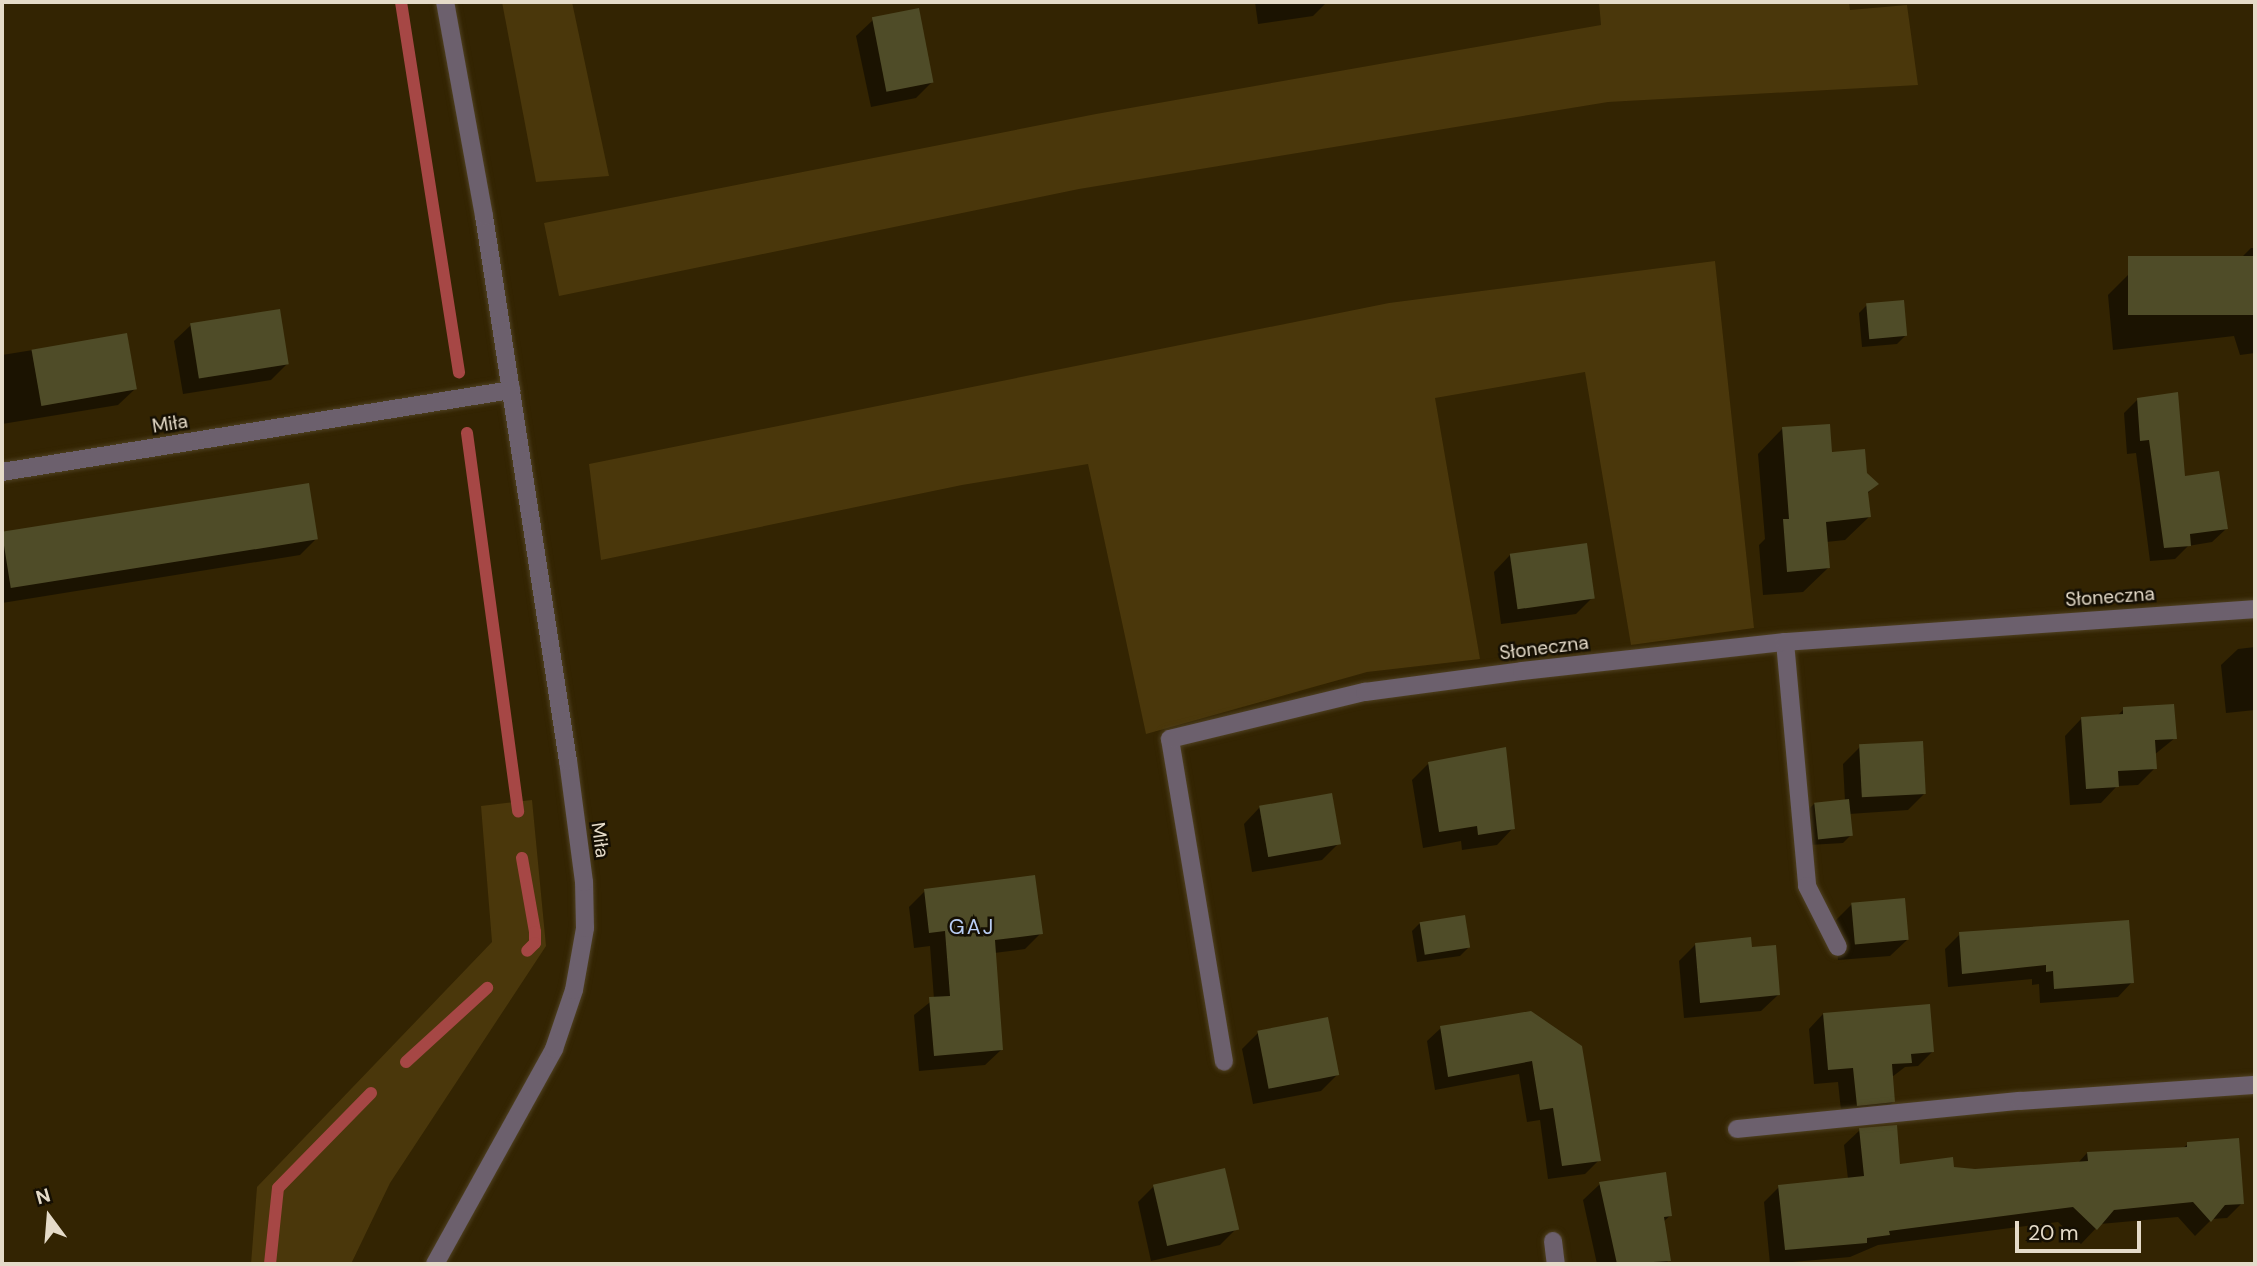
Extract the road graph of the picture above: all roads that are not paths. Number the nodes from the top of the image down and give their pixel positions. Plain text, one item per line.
1 (445, 2) edge
2 (511, 390) junction
3 (2, 472) edge
4 (2255, 609) edge
5 (1785, 642) junction
6 (1838, 947) dead end
7 (1224, 1062) dead end
8 (2255, 1085) edge
9 (1737, 1129) dead end
10 (1553, 1241) dead end
11 (435, 1264) edge
12 (1556, 1264) edge

1 - 2 street, Miła
2 - 3 street, Miła
2 - 11 street, Miła
4 - 5 street, Słoneczna
5 - 6 street
5 - 7 street, Słoneczna
8 - 9 street
10 - 12 street

